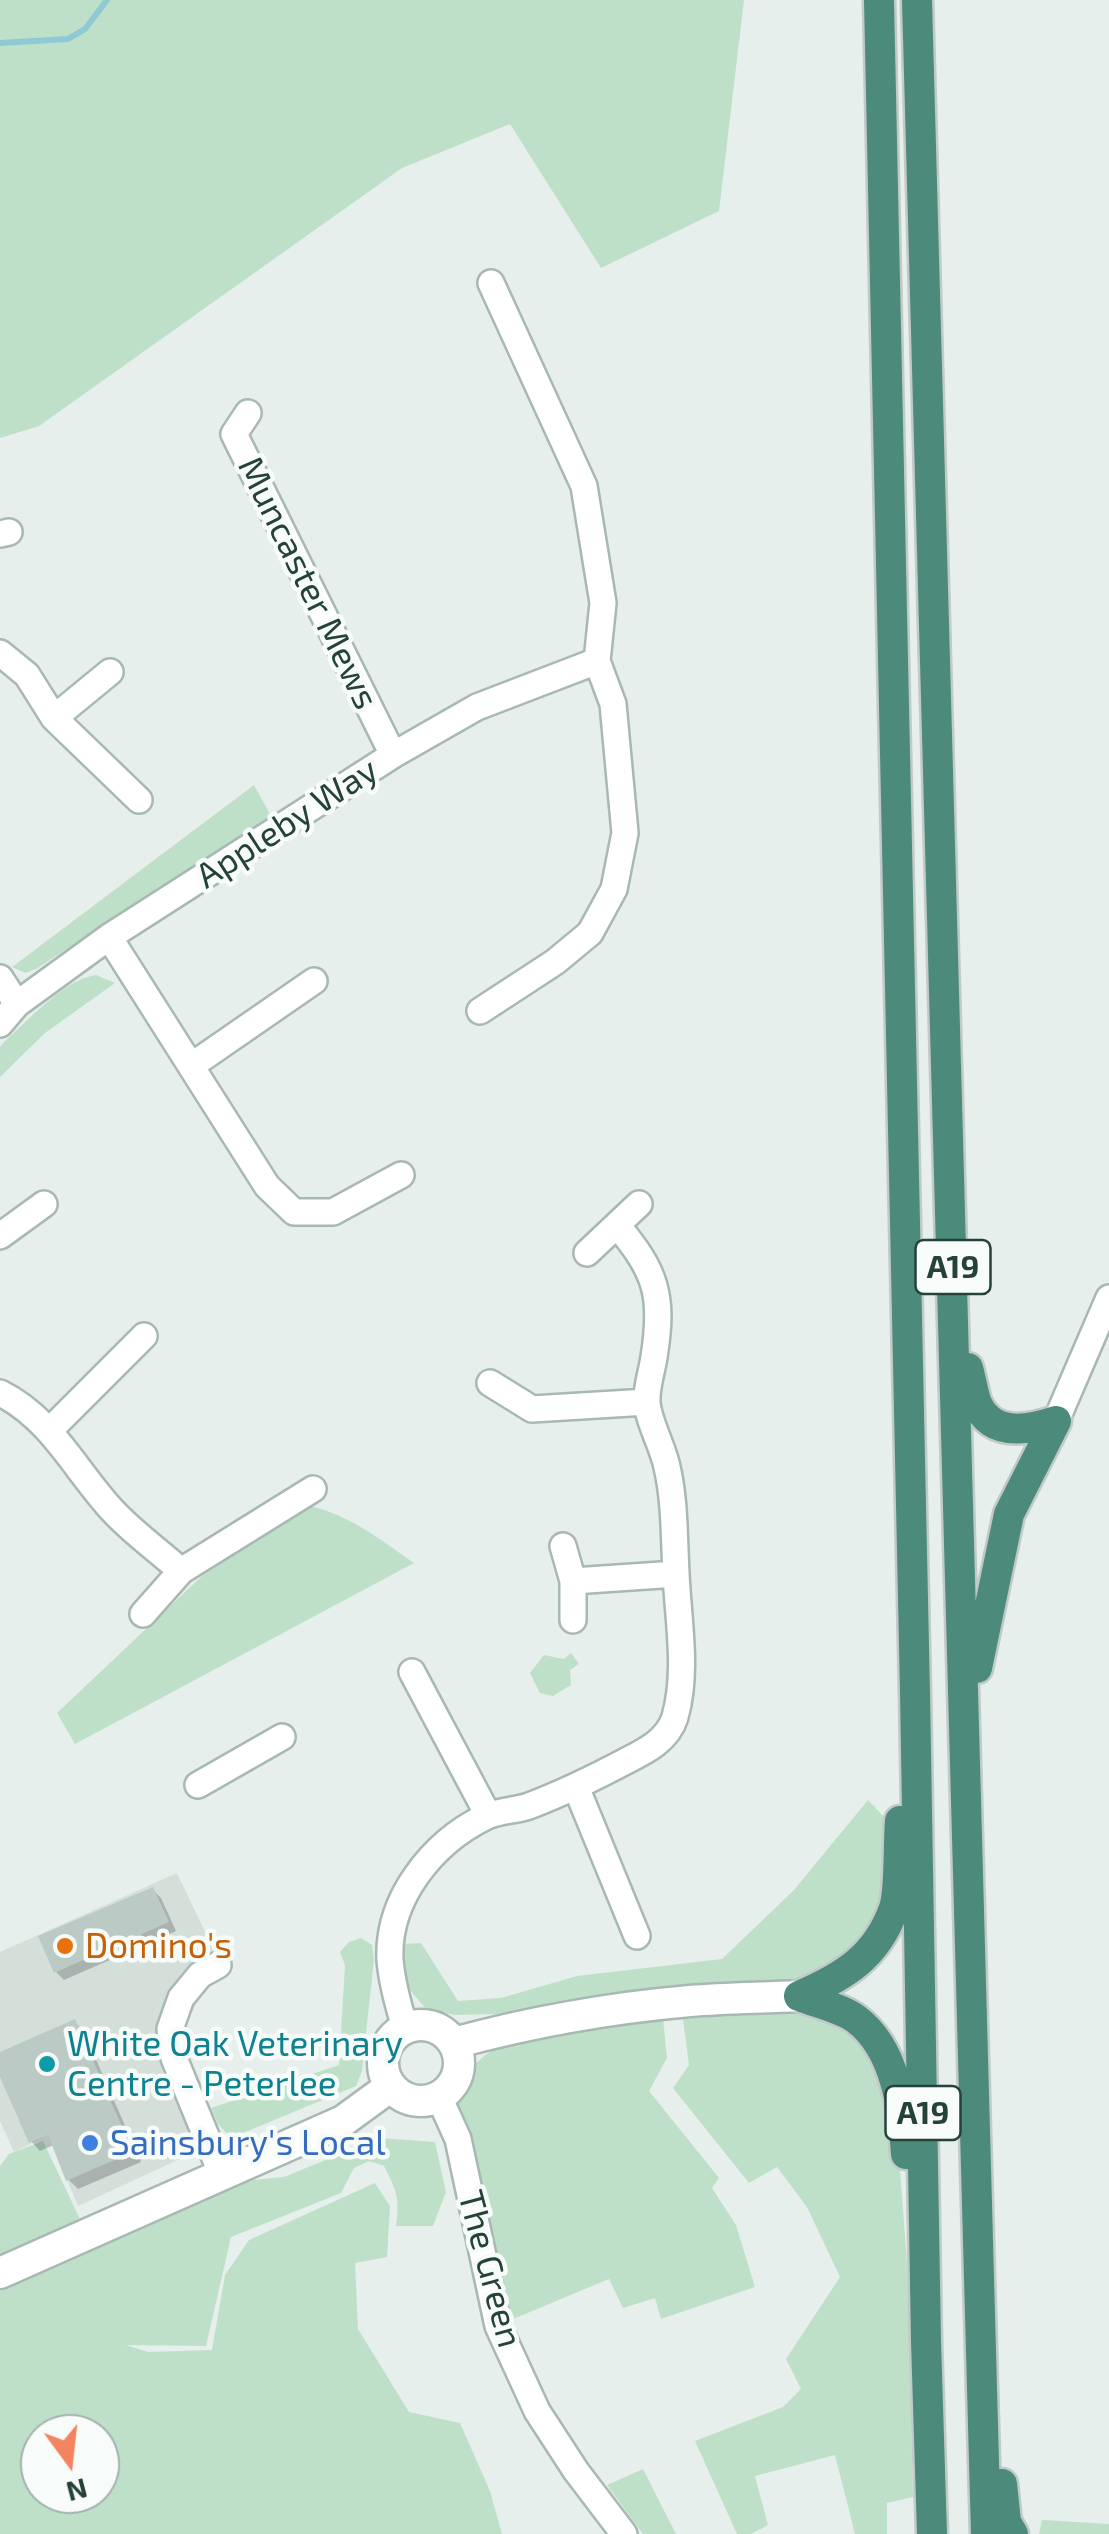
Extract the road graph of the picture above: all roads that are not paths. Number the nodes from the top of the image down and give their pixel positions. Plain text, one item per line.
1 (879, 0) edge
2 (917, 0) edge
3 (491, 284) dead end
4 (248, 413) dead end
5 (0, 653) edge
6 (597, 661) junction
7 (110, 672) dead end
8 (54, 718) junction
9 (393, 755) junction
10 (139, 800) dead end
11 (109, 938) junction
12 (0, 978) edge
13 (314, 981) dead end
14 (17, 1004) junction
15 (480, 1011) dead end
16 (0, 1024) edge
17 (191, 1066) junction
18 (401, 1175) dead end
19 (44, 1204) dead end
20 (638, 1204) dead end
21 (617, 1224) junction
22 (0, 1236) edge
23 (588, 1252) dead end
24 (1109, 1298) edge
25 (954, 1314) junction
26 (144, 1336) dead end
27 (490, 1383) dead end
28 (0, 1393) edge
29 (647, 1402) junction
30 (1056, 1421) junction
31 (50, 1430) junction
32 (313, 1489) dead end
33 (563, 1546) dead end
34 (182, 1571) junction
35 (676, 1574) junction
36 (572, 1581) junction
37 (144, 1614) dead end
38 (573, 1620) dead end
39 (412, 1672) dead end
40 (916, 1692) junction
41 (965, 1733) junction
42 (282, 1738) dead end
43 (198, 1784) dead end
44 (576, 1787) junction
45 (488, 1815) junction
46 (637, 1936) dead end
47 (218, 1964) dead end
48 (799, 1996) junction
49 (404, 2027) junction
50 (454, 2043) junction
51 (391, 2086) junction
52 (438, 2097) junction
53 (222, 2175) junction
54 (0, 2272) edge
55 (926, 2341) junction
56 (980, 2358) junction
57 (624, 2534) edge
58 (932, 2534) edge
59 (986, 2534) edge
60 (1014, 2534) edge

1 - 40 highway, A19
2 - 25 highway, A19
3 - 6 street
4 - 9 street, Muncaster Mews
5 - 8 street
6 - 9 street, Appleby Way
6 - 15 street
7 - 8 street
8 - 10 street
9 - 11 street, Appleby Way
11 - 14 street, Appleby Way
11 - 17 street
12 - 14 street
13 - 17 street
14 - 16 street, Appleby Way
17 - 18 street
19 - 22 street
20 - 21 street
21 - 23 street
21 - 29 street
24 - 30 street
25 - 30 highway
25 - 41 highway, A19
26 - 31 street
27 - 29 street
28 - 31 street
29 - 35 street
30 - 41 highway
31 - 34 street
32 - 34 street
33 - 36 street
34 - 37 street
35 - 36 street
35 - 44 street
36 - 38 street
39 - 45 street
40 - 48 highway
40 - 55 highway, A19
41 - 56 highway, A19
42 - 43 street
44 - 45 street
44 - 46 street
45 - 49 street
47 - 53 street
48 - 50 street
48 - 55 highway
49 - 50 street
49 - 51 street
50 - 52 street
51 - 52 street
51 - 53 street
52 - 57 street, The Green
53 - 54 street
55 - 58 highway, A19
56 - 59 highway, A19
56 - 60 highway

